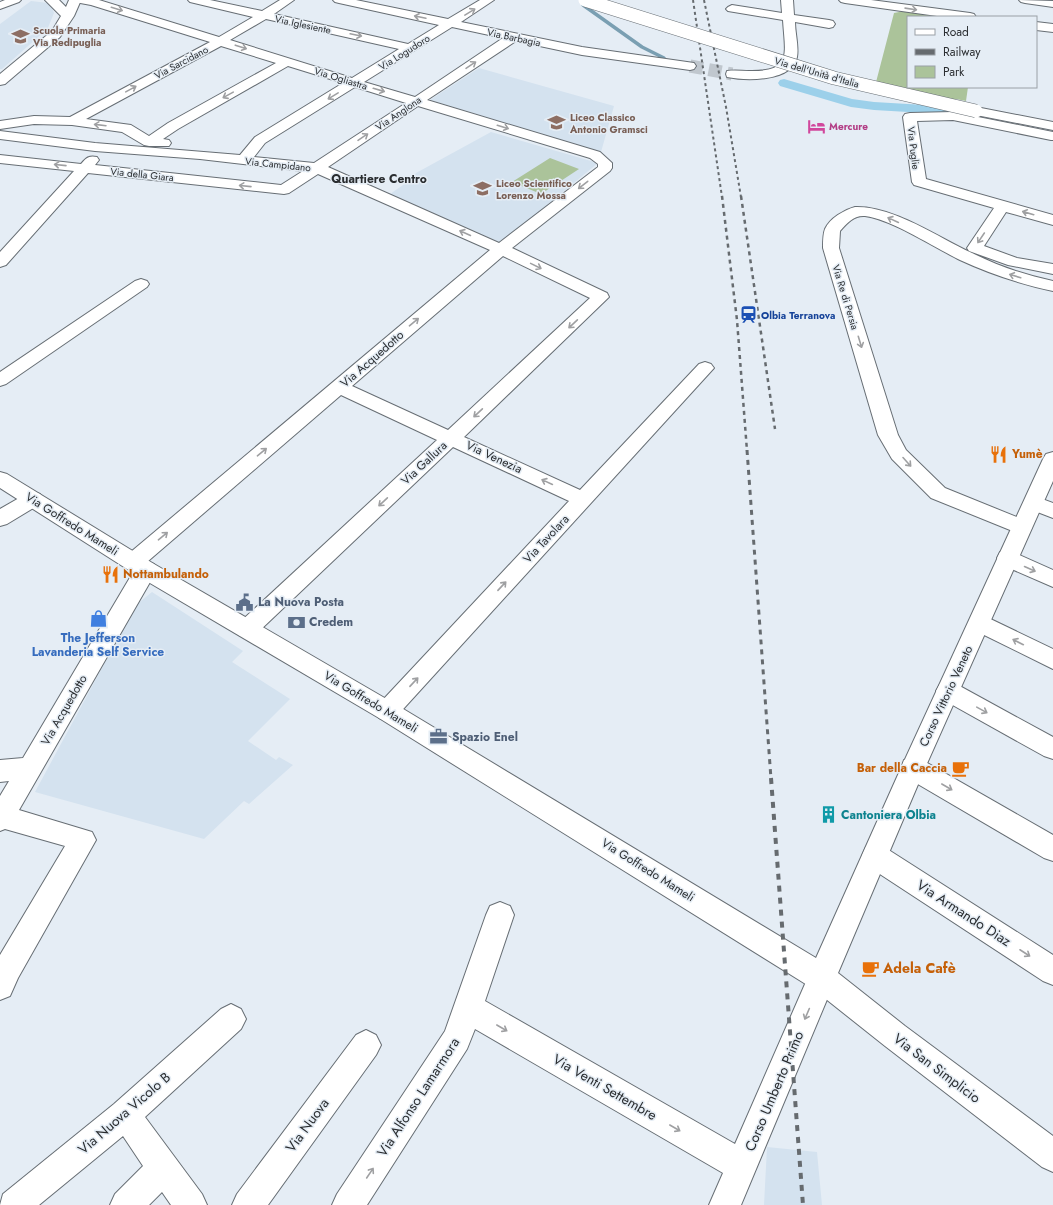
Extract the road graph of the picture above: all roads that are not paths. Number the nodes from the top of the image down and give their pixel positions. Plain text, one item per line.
1 (15, 0) edge
2 (51, 0) edge
3 (75, 0) edge
4 (79, 0) edge
5 (194, 0) edge
6 (288, 0) edge
7 (339, 0) edge
8 (488, 0) edge
9 (585, 0) edge
10 (787, 0) edge
11 (845, 0) edge
12 (1025, 0) edge
13 (1053, 4) edge
14 (0, 6) edge
15 (732, 9) dead end
16 (264, 15) junction
17 (68, 16) junction
18 (963, 16) edge
19 (788, 18) junction
20 (450, 24) junction
21 (829, 24) dead end
22 (1037, 26) edge
23 (1053, 28) edge
24 (513, 37) junction
25 (222, 41) junction
26 (411, 48) junction
27 (287, 62) junction
28 (690, 66) tunnel mouth
29 (732, 74) tunnel mouth
30 (0, 81) edge
31 (355, 83) junction
32 (417, 101) junction
33 (72, 121) junction
34 (0, 125) edge
35 (126, 128) junction
36 (1052, 131) edge
37 (0, 135) edge
38 (149, 142) junction
39 (105, 147) junction
40 (200, 155) junction
41 (247, 156) junction
42 (602, 158) joint
43 (0, 159) edge
44 (331, 159) junction
45 (84, 168) junction
46 (317, 168) junction
47 (180, 179) junction
48 (284, 190) joint
49 (1003, 206) junction
50 (1053, 220) edge
51 (501, 249) junction
52 (0, 262) edge
53 (1053, 270) edge
54 (141, 284) dead end
55 (1053, 286) edge
56 (601, 297) joint
57 (705, 368) dead end
58 (0, 380) edge
59 (339, 387) junction
60 (452, 438) junction
61 (1053, 459) edge
62 (0, 479) edge
63 (33, 499) junction
64 (582, 499) junction
65 (1044, 507) edge
66 (0, 519) edge
67 (1022, 527) junction
68 (1008, 558) junction
69 (140, 566) junction
70 (1053, 579) edge
71 (980, 623) junction
72 (247, 629) junction
73 (1053, 660) edge
74 (948, 691) junction
75 (387, 710) junction
76 (1053, 749) edge
77 (30, 768) junction
78 (913, 768) junction
79 (0, 771) edge
80 (1, 817) edge
81 (1053, 849) edge
82 (875, 856) junction
83 (500, 916) dead end
84 (1053, 971) edge
85 (822, 978) junction
86 (0, 986) edge
87 (468, 1008) junction
88 (231, 1019) dead end
89 (366, 1045) dead end
90 (136, 1129) dead end
91 (1053, 1156) edge
92 (742, 1166) junction
93 (164, 1168) junction
94 (14, 1205) edge
95 (126, 1205) edge
96 (191, 1205) edge
97 (248, 1205) edge
98 (348, 1205) edge
99 (725, 1205) edge

1 - 14 street
2 - 17 street
3 - 17 street
4 -> 25 street, Via Ogliastra
5 - 16 street, Via Iglesiente
6 - 16 street, Via Sarcidano
20 -> 7 street, Via Barbagia
20 -> 8 street, Via Logudoro
9 - 36 street, Via dell'Unità d'Italia, bridge
10 - 19 street
11 -> 18 street
12 - 13 street
15 - 19 street
16 - 25 street, Via Sarcidano
16 -> 26 street, Via Iglesiente
17 - 30 street
19 - 21 street
19 - 29 street
20 - 24 street, Via Barbagia
20 - 26 street, Via Logudoro
22 - 23 street
24 - 28 street, Via Barbagia
32 -> 24 street, Via Anglona
25 -> 27 street, Via Ogliastra
33 -> 25 street, Via Sarcidano
26 - 31 street, Via Logudoro
27 - 31 street, Via Ogliastra
27 -> 38 street
31 -> 32 street, Via Ogliastra
31 -> 41 street, Via Logudoro
32 -> 42 street, Via Ogliastra
44 -> 32 street, Via Anglona
33 - 34 street, Via Campidano
35 -> 33 street, Via Campidano
35 - 38 street, Via Campidano
35 - 39 street
36 - 49 street, Via Puglie
37 - 39 street, Via Campidano
38 - 41 street, Via Campidano
39 - 40 street, Via Campidano
39 - 45 street
40 - 41 street, Via Campidano
40 - 47 street
41 - 44 street, Via Campidano
41 - 46 street, Via Campidano
42 -> 51 street, Via Acquedotto
45 -> 43 street, Via della Giara
44 - 46 street, Via Anglona
45 - 47 street, Via della Giara
45 - 52 street
46 - 48 street, Via Anglona
51 -> 46 street, Via Campidano
48 -> 47 street, Via della Giara
50 -> 49 street, Via Puglie
49 -> 53 street
51 -> 56 street, Via Campidano
59 -> 51 street, Via Acquedotto
54 - 58 street
55 -> 67 street, Via Re di Persia
56 -> 60 street, Via Gallura
57 - 64 street, Via Tavolara
59 - 60 street, Via Venezia
69 -> 59 street, Via Acquedotto
64 -> 60 street, Via Venezia
60 -> 72 street, Via Gallura
61 - 65 street, Corso Vittorio Veneto
62 - 63 street, Via Goffredo Mameli
63 - 66 street
63 - 69 street, Via Goffredo Mameli
75 -> 64 street, Via Tavolara
65 - 67 street, Corso Vittorio Veneto
67 - 68 street, Corso Vittorio Veneto
68 -> 70 street
68 - 71 street, Corso Vittorio Veneto
69 - 72 street, Via Goffredo Mameli
69 - 77 street, Via Acquedotto
73 -> 71 street
71 - 74 street, Corso Vittorio Veneto
72 - 75 street, Via Goffredo Mameli
74 -> 76 street
74 - 78 street, Corso Vittorio Veneto
75 - 85 street, Via Goffredo Mameli
77 - 79 street
77 - 80 street, Via Acquedotto
78 -> 81 street
78 - 82 street, Corso Vittorio Veneto
80 - 86 street
82 -> 84 street, Via Armando Diaz
82 - 85 street, Corso Vittorio Veneto
83 - 87 street, Via Alfonso Lamarmora
85 - 91 street, Via San Simplicio
85 -> 92 street, Corso Umberto Primo
87 -> 92 street, Via Venti Settembre
98 -> 87 street, Via Alfonso Lamarmora
88 - 94 street, Via Nuova Vicolo B
89 - 97 street, Via Nuova
90 - 93 street
92 - 99 street, Corso Umberto Primo
93 - 95 street
93 - 96 street

